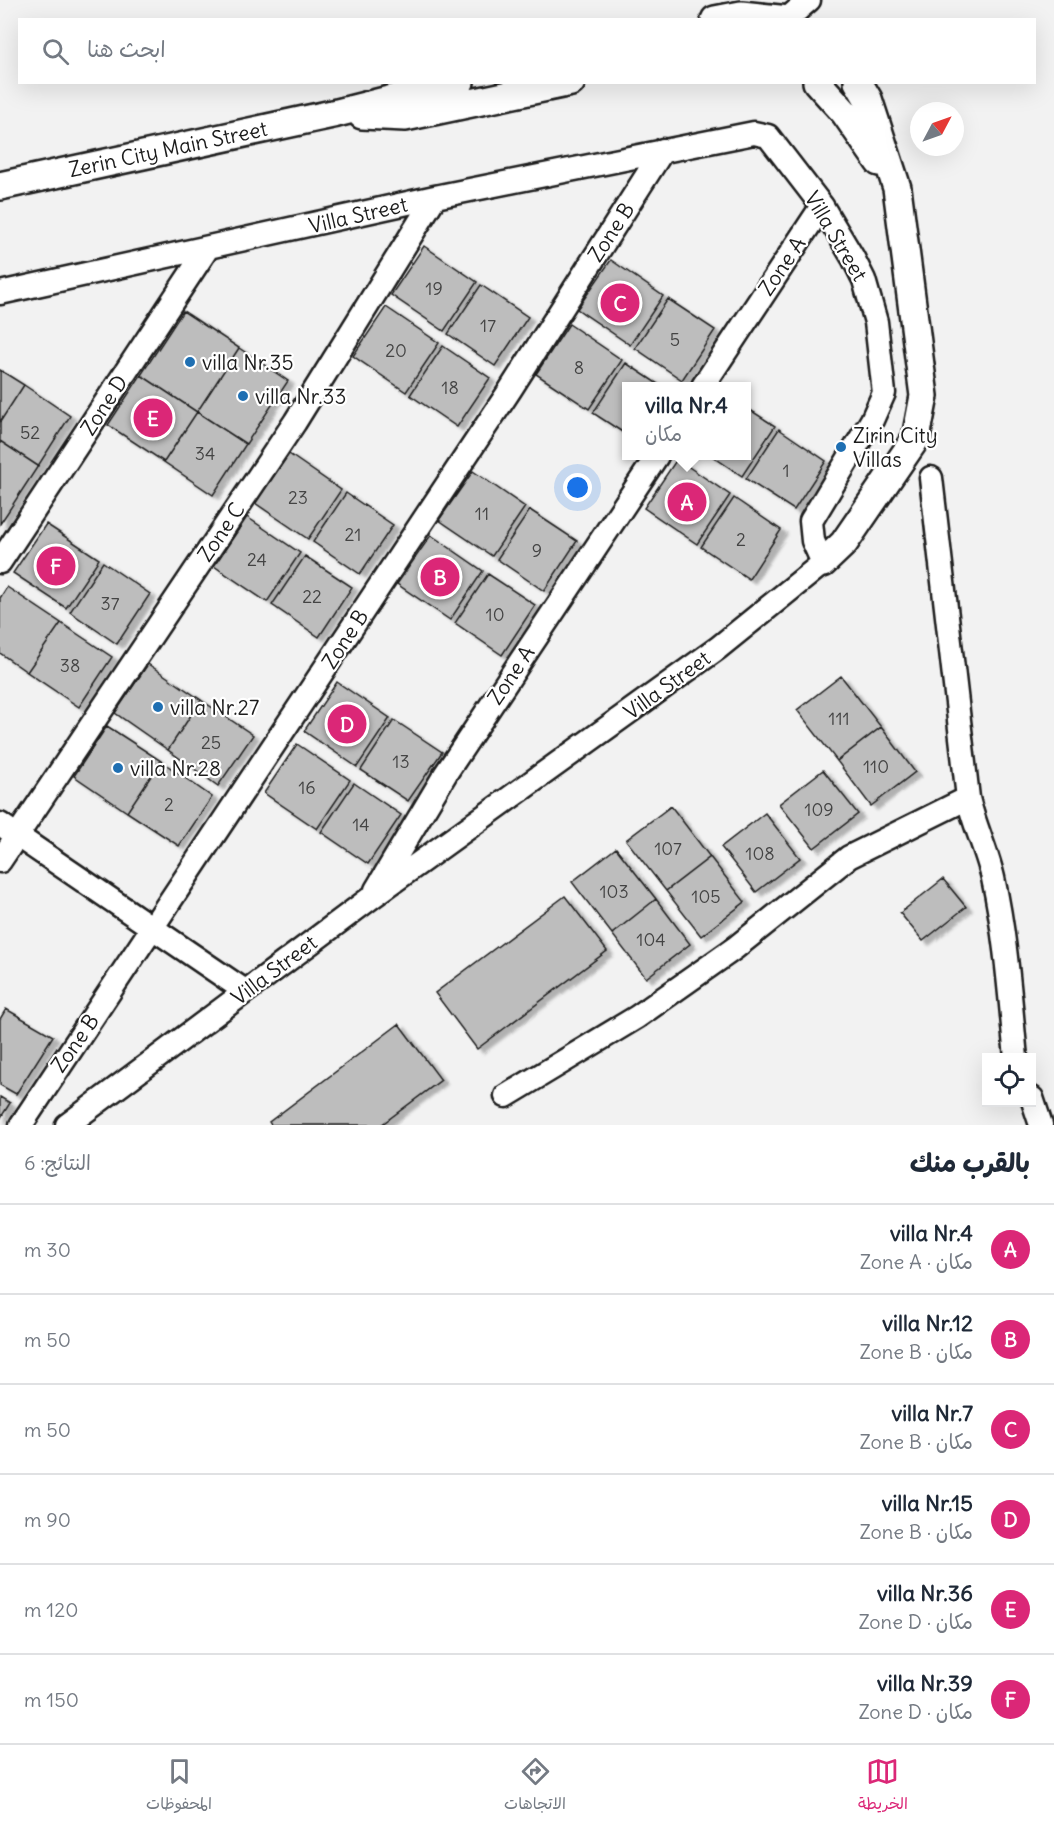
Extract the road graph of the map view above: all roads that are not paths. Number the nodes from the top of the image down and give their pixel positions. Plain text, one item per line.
1 (809, 0) edge
2 (725, 18) edge
3 (776, 18) edge
4 (789, 18) edge
5 (452, 84) edge
6 (562, 84) edge
7 (819, 84) edge
8 (859, 84) edge
9 (337, 113) junction
10 (663, 150) junction
11 (0, 186) edge
12 (897, 188) junction
13 (435, 197) junction
14 (822, 206) junction
15 (207, 249) junction
16 (0, 293) edge
17 (706, 382) edge
18 (654, 460) edge
19 (931, 478) dead end
20 (0, 562) edge
21 (823, 563) junction
22 (968, 798) junction
23 (8, 830) edge
24 (0, 861) edge
25 (372, 897) junction
26 (154, 929) junction
27 (245, 991) junction
28 (1016, 1053) edge
29 (506, 1096) dead end
30 (1034, 1107) edge
31 (1039, 1124) edge
32 (21, 1125) edge
33 (67, 1125) edge

1 - 4 street
2 - 3 street
5 - 9 street, Zerin City Main Street
6 - 9 street, Zerin City Main Street
7 - 12 street
8 - 12 street
9 - 11 street, Zerin City Main Street
10 - 13 street, Villa Street
10 - 14 street, Villa Street
10 - 26 street, Zone B
12 - 21 street
13 - 15 street, Villa Street
13 - 23 street, Zone C
14 - 17 street, Zone A
14 - 21 street, Villa Street
15 - 16 street, Villa Street
15 - 20 street, Zone D
18 - 25 street, Zone A
19 - 22 street
21 - 25 street, Villa Street
22 - 28 street
22 - 29 street
23 - 24 street, Zone C
23 - 26 street
25 - 27 street, Villa Street
26 - 27 street
26 - 32 street, Zone B
27 - 33 street, Villa Street
30 - 31 street

